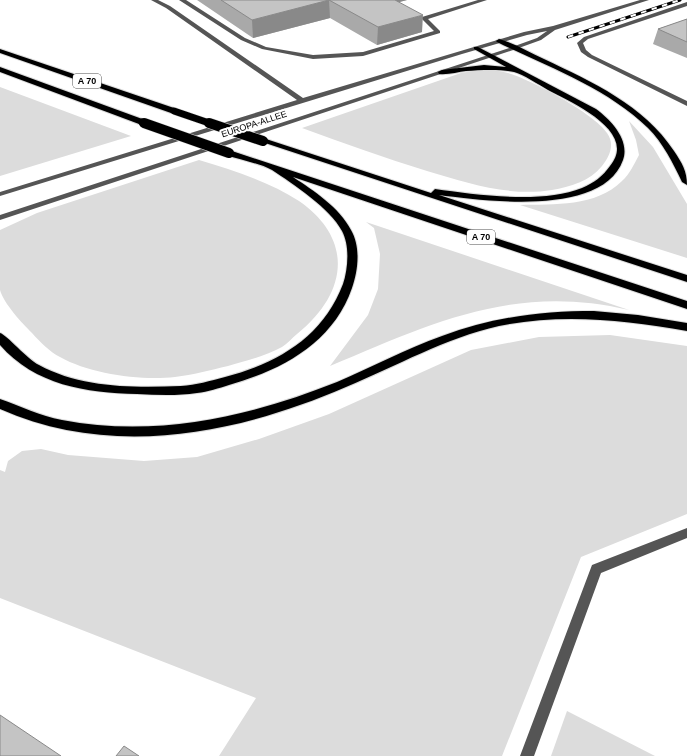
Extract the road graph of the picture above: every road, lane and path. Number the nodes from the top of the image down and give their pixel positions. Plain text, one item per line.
1 (154, 0) edge
2 (182, 0) edge
3 (484, 0) edge
4 (646, 0) edge
5 (687, 4) edge
6 (554, 28) junction
7 (499, 41) junction
8 (476, 48) junction
9 (514, 48) junction
10 (0, 52) edge
11 (490, 56) junction
12 (0, 70) edge
13 (442, 72) junction
14 (519, 72) junction
15 (301, 100) junction
16 (687, 104) edge
17 (275, 169) junction
18 (687, 182) edge
19 (404, 188) junction
20 (0, 194) edge
21 (0, 218) edge
22 (687, 279) edge
23 (687, 305) edge
24 (687, 327) edge
25 (0, 338) edge
26 (0, 404) edge
27 (687, 533) edge
28 (527, 756) edge

1 - 15 street
2 - 3 street
4 - 6 street
5 - 16 street
6 - 7 street, EUROPA-ALLEE
6 - 9 street, EUROPA-ALLEE
7 - 8 street, EUROPA-ALLEE
7 - 9 highway
8 - 11 highway
8 - 15 street, EUROPA-ALLEE
9 - 11 street, EUROPA-ALLEE
9 - 18 highway
10 - 19 highway, A 70, bridge
11 - 13 street, EUROPA-ALLEE
11 - 14 highway
12 - 17 highway, A 70, bridge
13 - 14 highway
13 - 21 street, EUROPA-ALLEE
14 - 19 highway
15 - 20 street, EUROPA-ALLEE
17 - 23 highway, A 70
17 - 25 highway
19 - 22 highway, A 70
24 - 26 highway
27 - 28 street

